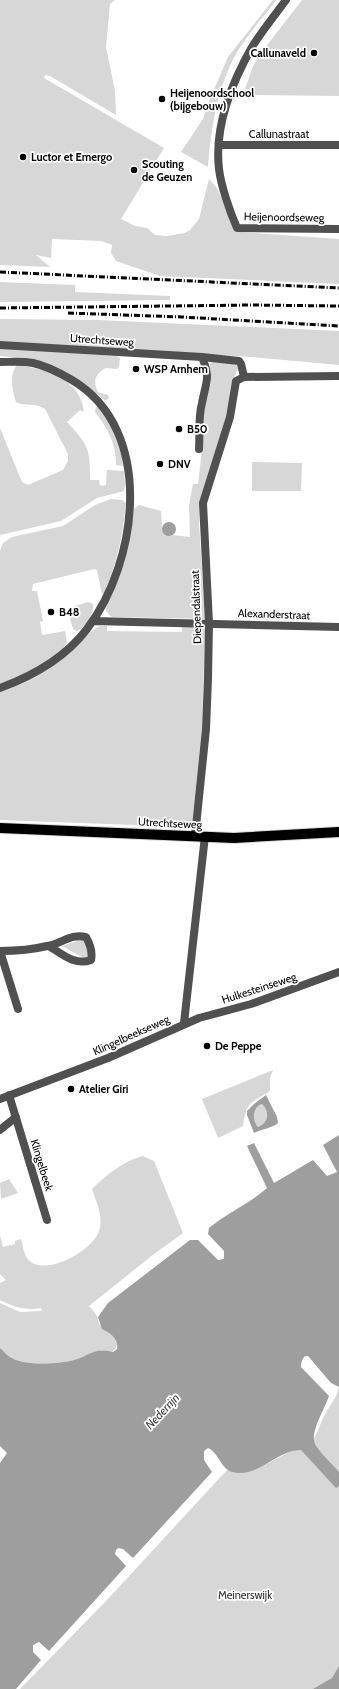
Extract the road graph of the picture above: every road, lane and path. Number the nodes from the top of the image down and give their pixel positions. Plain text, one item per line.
1 (286, 0) edge
2 (219, 145) junction
3 (339, 145) edge
4 (339, 229) edge
5 (0, 345) edge
6 (202, 358) junction
7 (0, 362) edge
8 (339, 376) edge
9 (244, 377) junction
10 (198, 450) dead end
11 (93, 621) junction
12 (209, 623) junction
13 (339, 627) edge
14 (0, 688) edge
15 (0, 828) edge
16 (339, 832) edge
17 (200, 836) junction
18 (49, 946) junction
19 (0, 951) edge
20 (339, 972) edge
21 (18, 1008) dead end
22 (184, 1023) junction
23 (9, 1095) junction
24 (0, 1098) edge
25 (16, 1117) junction
26 (0, 1130) edge
27 (47, 1220) dead end

1 - 2 street, Heijenoordseweg
2 - 3 street, Callunastraat
2 - 4 street, Heijenoordseweg
5 - 6 street, Utrechtseweg
6 - 9 street, Utrechtseweg
6 - 10 street
7 - 11 street
8 - 9 street
9 - 12 street, Diependalstraat
11 - 12 street, Alexanderstraat
11 - 14 street
12 - 13 street, Alexanderstraat
12 - 17 street, Diependalstraat
15 - 17 main road, Utrechtseweg
16 - 17 main road, Utrechtseweg
17 - 22 street, Klingelbeekseweg
18 - 18 street
18 - 19 street
19 - 21 street
20 - 22 street, Hulkesteinseweg
22 - 23 street, Klingelbeekseweg
23 - 24 street, Klingelbeekseweg
23 - 25 street, Klingelbeek
25 - 26 street
25 - 27 street, Klingelbeek

